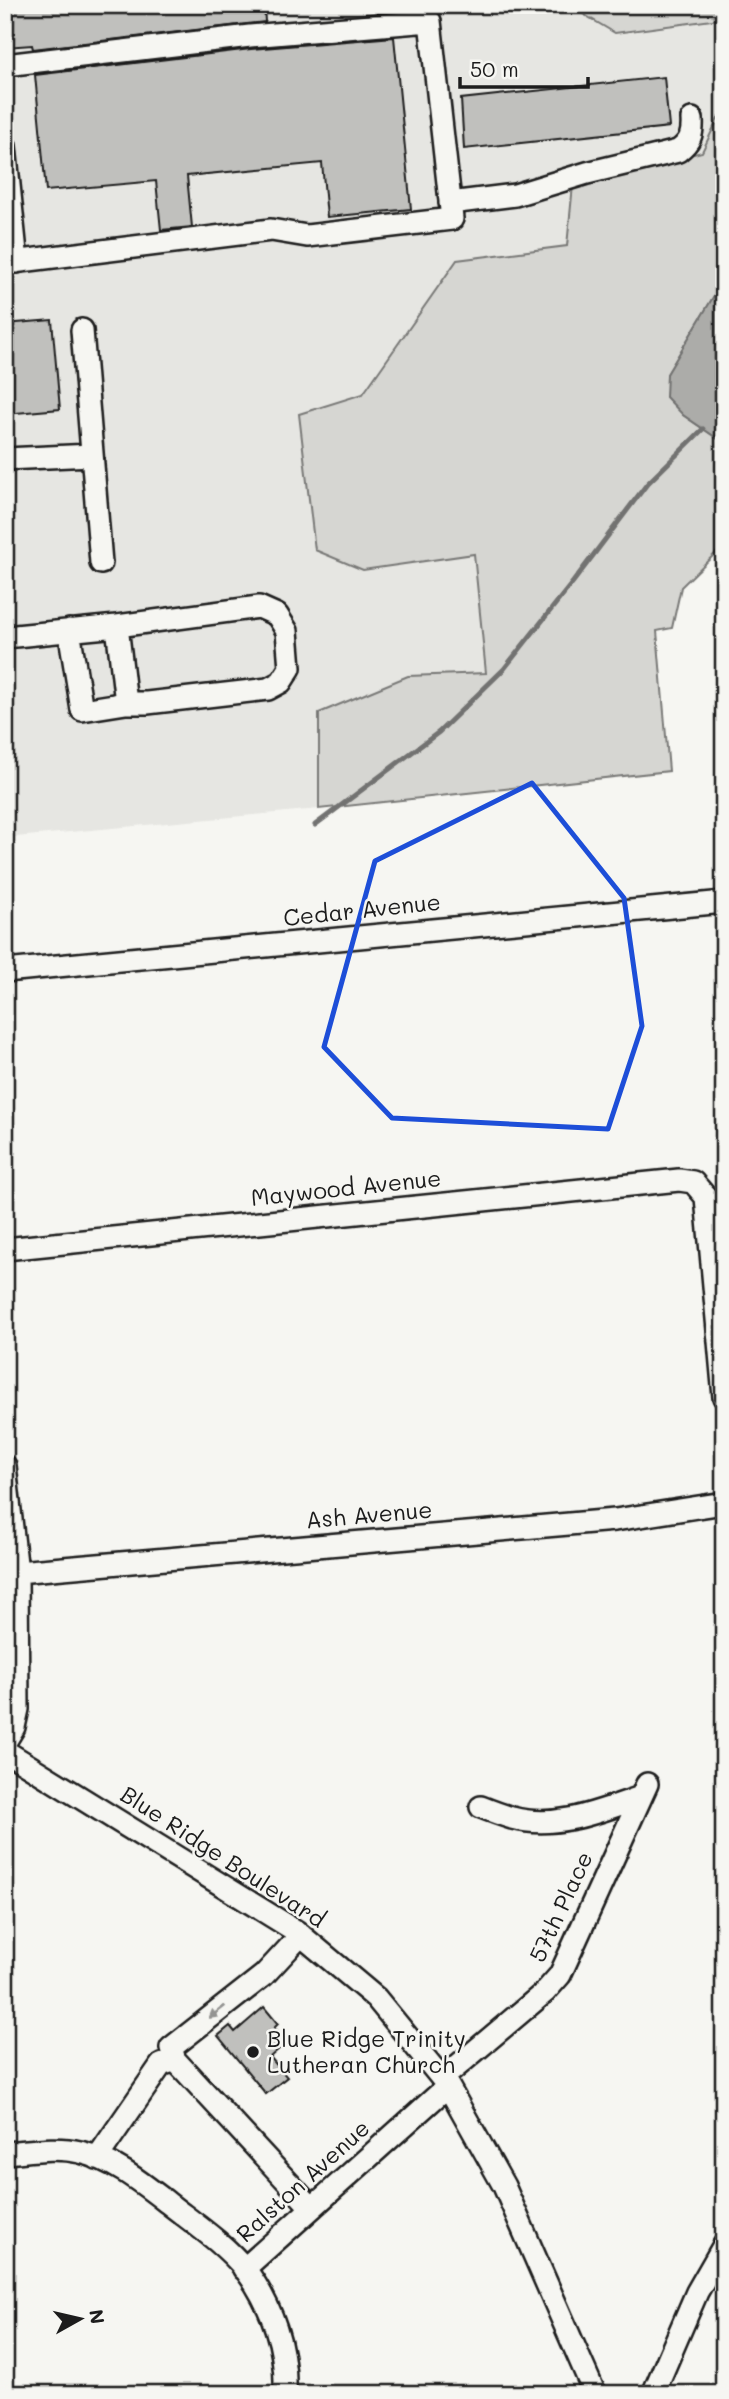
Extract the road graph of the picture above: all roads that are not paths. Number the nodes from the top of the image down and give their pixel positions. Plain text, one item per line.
1 (5, 65) edge
2 (692, 120) dead end
3 (5, 146) edge
4 (450, 203) junction
5 (11, 263) edge
6 (82, 330) dead end
7 (92, 455) junction
8 (5, 459) edge
9 (101, 563) dead end
10 (117, 626) junction
11 (69, 630) junction
12 (5, 637) edge
13 (126, 704) junction
14 (724, 902) edge
15 (5, 971) edge
16 (5, 1250) edge
17 (724, 1397) edge
18 (5, 1466) edge
19 (724, 1503) edge
20 (17, 1572) junction
21 (5, 1742) edge
22 (5, 1751) edge
23 (481, 1807) dead end
24 (301, 1935) junction
25 (173, 2054) junction
26 (446, 2082) junction
27 (5, 2153) edge
28 (97, 2158) junction
29 (312, 2208) junction
30 (724, 2245) edge
31 (244, 2269) junction
32 (285, 2394) edge
33 (595, 2394) edge
34 (653, 2394) edge

1 - 4 street
2 - 4 street
3 - 5 street
4 - 5 street
6 - 7 street
7 - 8 street
7 - 9 street
10 - 11 street
10 - 13 street
10 - 13 street
11 - 12 street
11 - 13 street
14 - 15 street, Cedar Avenue
16 - 17 street, Maywood Avenue
18 - 20 street
19 - 20 street, Ash Avenue
20 - 21 street
22 - 24 street, Blue Ridge Boulevard
23 - 26 street, 57th Place
24 -> 25 street
24 - 26 street, Blue Ridge Boulevard
25 - 28 street
25 - 29 street
26 - 29 street, Ralston Avenue
26 - 33 street, Blue Ridge Boulevard
27 - 28 street, Ralston Avenue
28 - 31 street, Ralston Avenue
29 - 31 street, Ralston Avenue
30 - 34 street
31 - 32 street

